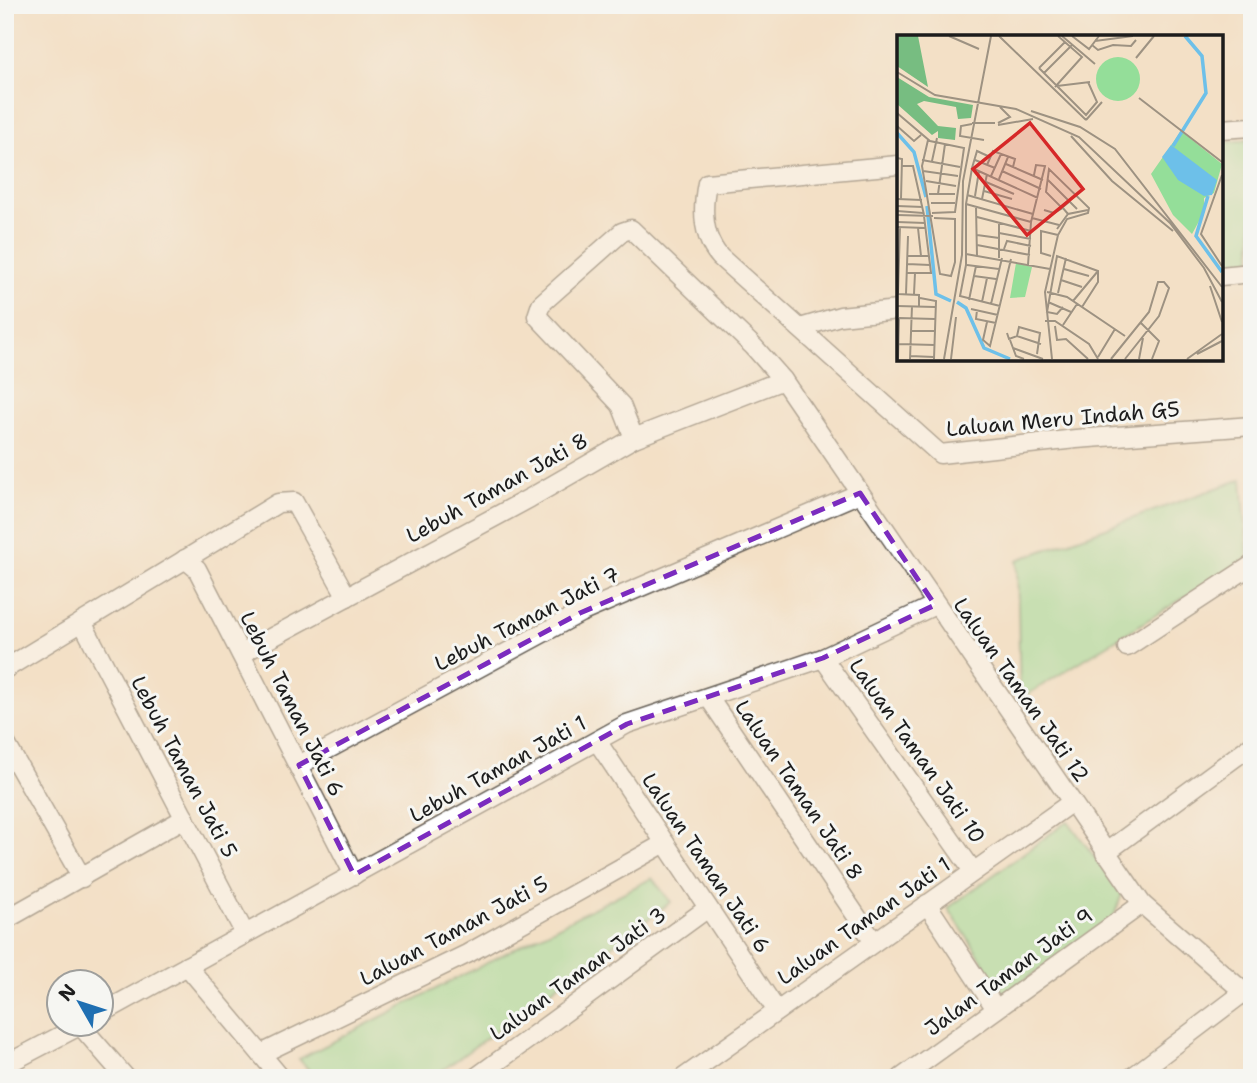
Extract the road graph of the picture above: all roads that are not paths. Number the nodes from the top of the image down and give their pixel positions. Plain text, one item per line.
1 (1252, 127) edge
2 (1222, 129) edge
3 (897, 165) edge
4 (1252, 273) edge
5 (1222, 276) edge
6 (897, 310) edge
7 (800, 328) junction
8 (783, 380) junction
9 (1252, 426) edge
10 (634, 438) junction
11 (860, 493) junction
12 (186, 559) junction
13 (1252, 565) edge
14 (347, 597) junction
15 (935, 605) junction
16 (82, 622) junction
17 (1128, 647) dead end
18 (241, 654) junction
19 (823, 658) junction
20 (5, 669) edge
21 (709, 698) junction
22 (597, 741) junction
23 (5, 742) edge
24 (1252, 745) edge
25 (299, 765) junction
26 (12, 770) edge
27 (1072, 802) junction
28 (185, 818) junction
29 (665, 843) junction
30 (1105, 853) junction
31 (974, 872) junction
32 (354, 875) junction
33 (82, 877) junction
34 (1143, 904) junction
35 (927, 905) junction
36 (708, 908) junction
37 (5, 920) edge
38 (246, 934) junction
39 (874, 942) junction
40 (187, 966) junction
41 (1248, 996) edge
42 (116, 1005) edge
43 (996, 1009) junction
44 (777, 1011) junction
45 (56, 1038) edge
46 (93, 1038) edge
47 (261, 1054) junction
48 (5, 1065) edge
49 (126, 1078) edge
50 (281, 1078) edge
51 (475, 1078) edge
52 (683, 1078) edge
53 (901, 1078) edge
54 (1131, 1078) edge

1 - 2 street
3 - 7 street, Laluan Meru Indah G5
4 - 5 street
6 - 7 street
7 - 9 street, Laluan Meru Indah G5
8 - 10 street, Lebuh Taman Jati 8
8 - 10 street, Laluan Taman Jati 12
8 - 11 street, Laluan Taman Jati 12
10 - 14 street, Lebuh Taman Jati 8
11 - 15 street, Laluan Taman Jati 12
11 - 25 street, Lebuh Taman Jati 7
12 - 14 street
12 - 16 street
12 - 18 street, Lebuh Taman Jati 6
13 - 17 street
14 - 18 street, Lebuh Taman Jati 8
15 - 19 street, Lebuh Taman Jati 1
15 - 27 street, Laluan Taman Jati 12
16 - 20 street
16 - 28 street, Lebuh Taman Jati 5
18 - 25 street, Lebuh Taman Jati 6
19 - 21 street, Lebuh Taman Jati 1
19 - 31 street, Laluan Taman Jati 10
21 - 22 street, Lebuh Taman Jati 1
21 - 39 street, Laluan Taman Jati 8
22 - 29 street, Laluan Taman Jati 6
22 - 32 street, Lebuh Taman Jati 1
23 - 26 street
24 - 30 street
25 - 32 street, Lebuh Taman Jati 6
26 - 33 street
27 - 30 street, Laluan Taman Jati 12
27 - 31 street, Laluan Taman Jati 1
28 - 33 street
28 - 38 street, Lebuh Taman Jati 5
29 - 36 street, Laluan Taman Jati 6
29 - 47 street, Laluan Taman Jati 5
30 - 34 street, Laluan Taman Jati 12
31 - 35 street, Laluan Taman Jati 1
32 - 38 street, Lebuh Taman Jati 1
33 - 37 street
34 - 41 street, Laluan Taman Jati 12
34 - 43 street, Jalan Taman Jati 9
35 - 39 street, Laluan Taman Jati 1
35 - 43 street
36 - 44 street, Laluan Taman Jati 6
36 - 51 street, Laluan Taman Jati 3
38 - 40 street, Lebuh Taman Jati 1
39 - 44 street, Laluan Taman Jati 1
40 - 42 street, Lebuh Taman Jati 1
40 - 47 street
41 - 54 street
43 - 53 street, Jalan Taman Jati 9
44 - 52 street, Laluan Taman Jati 1
45 - 48 street
46 - 49 street
47 - 50 street

